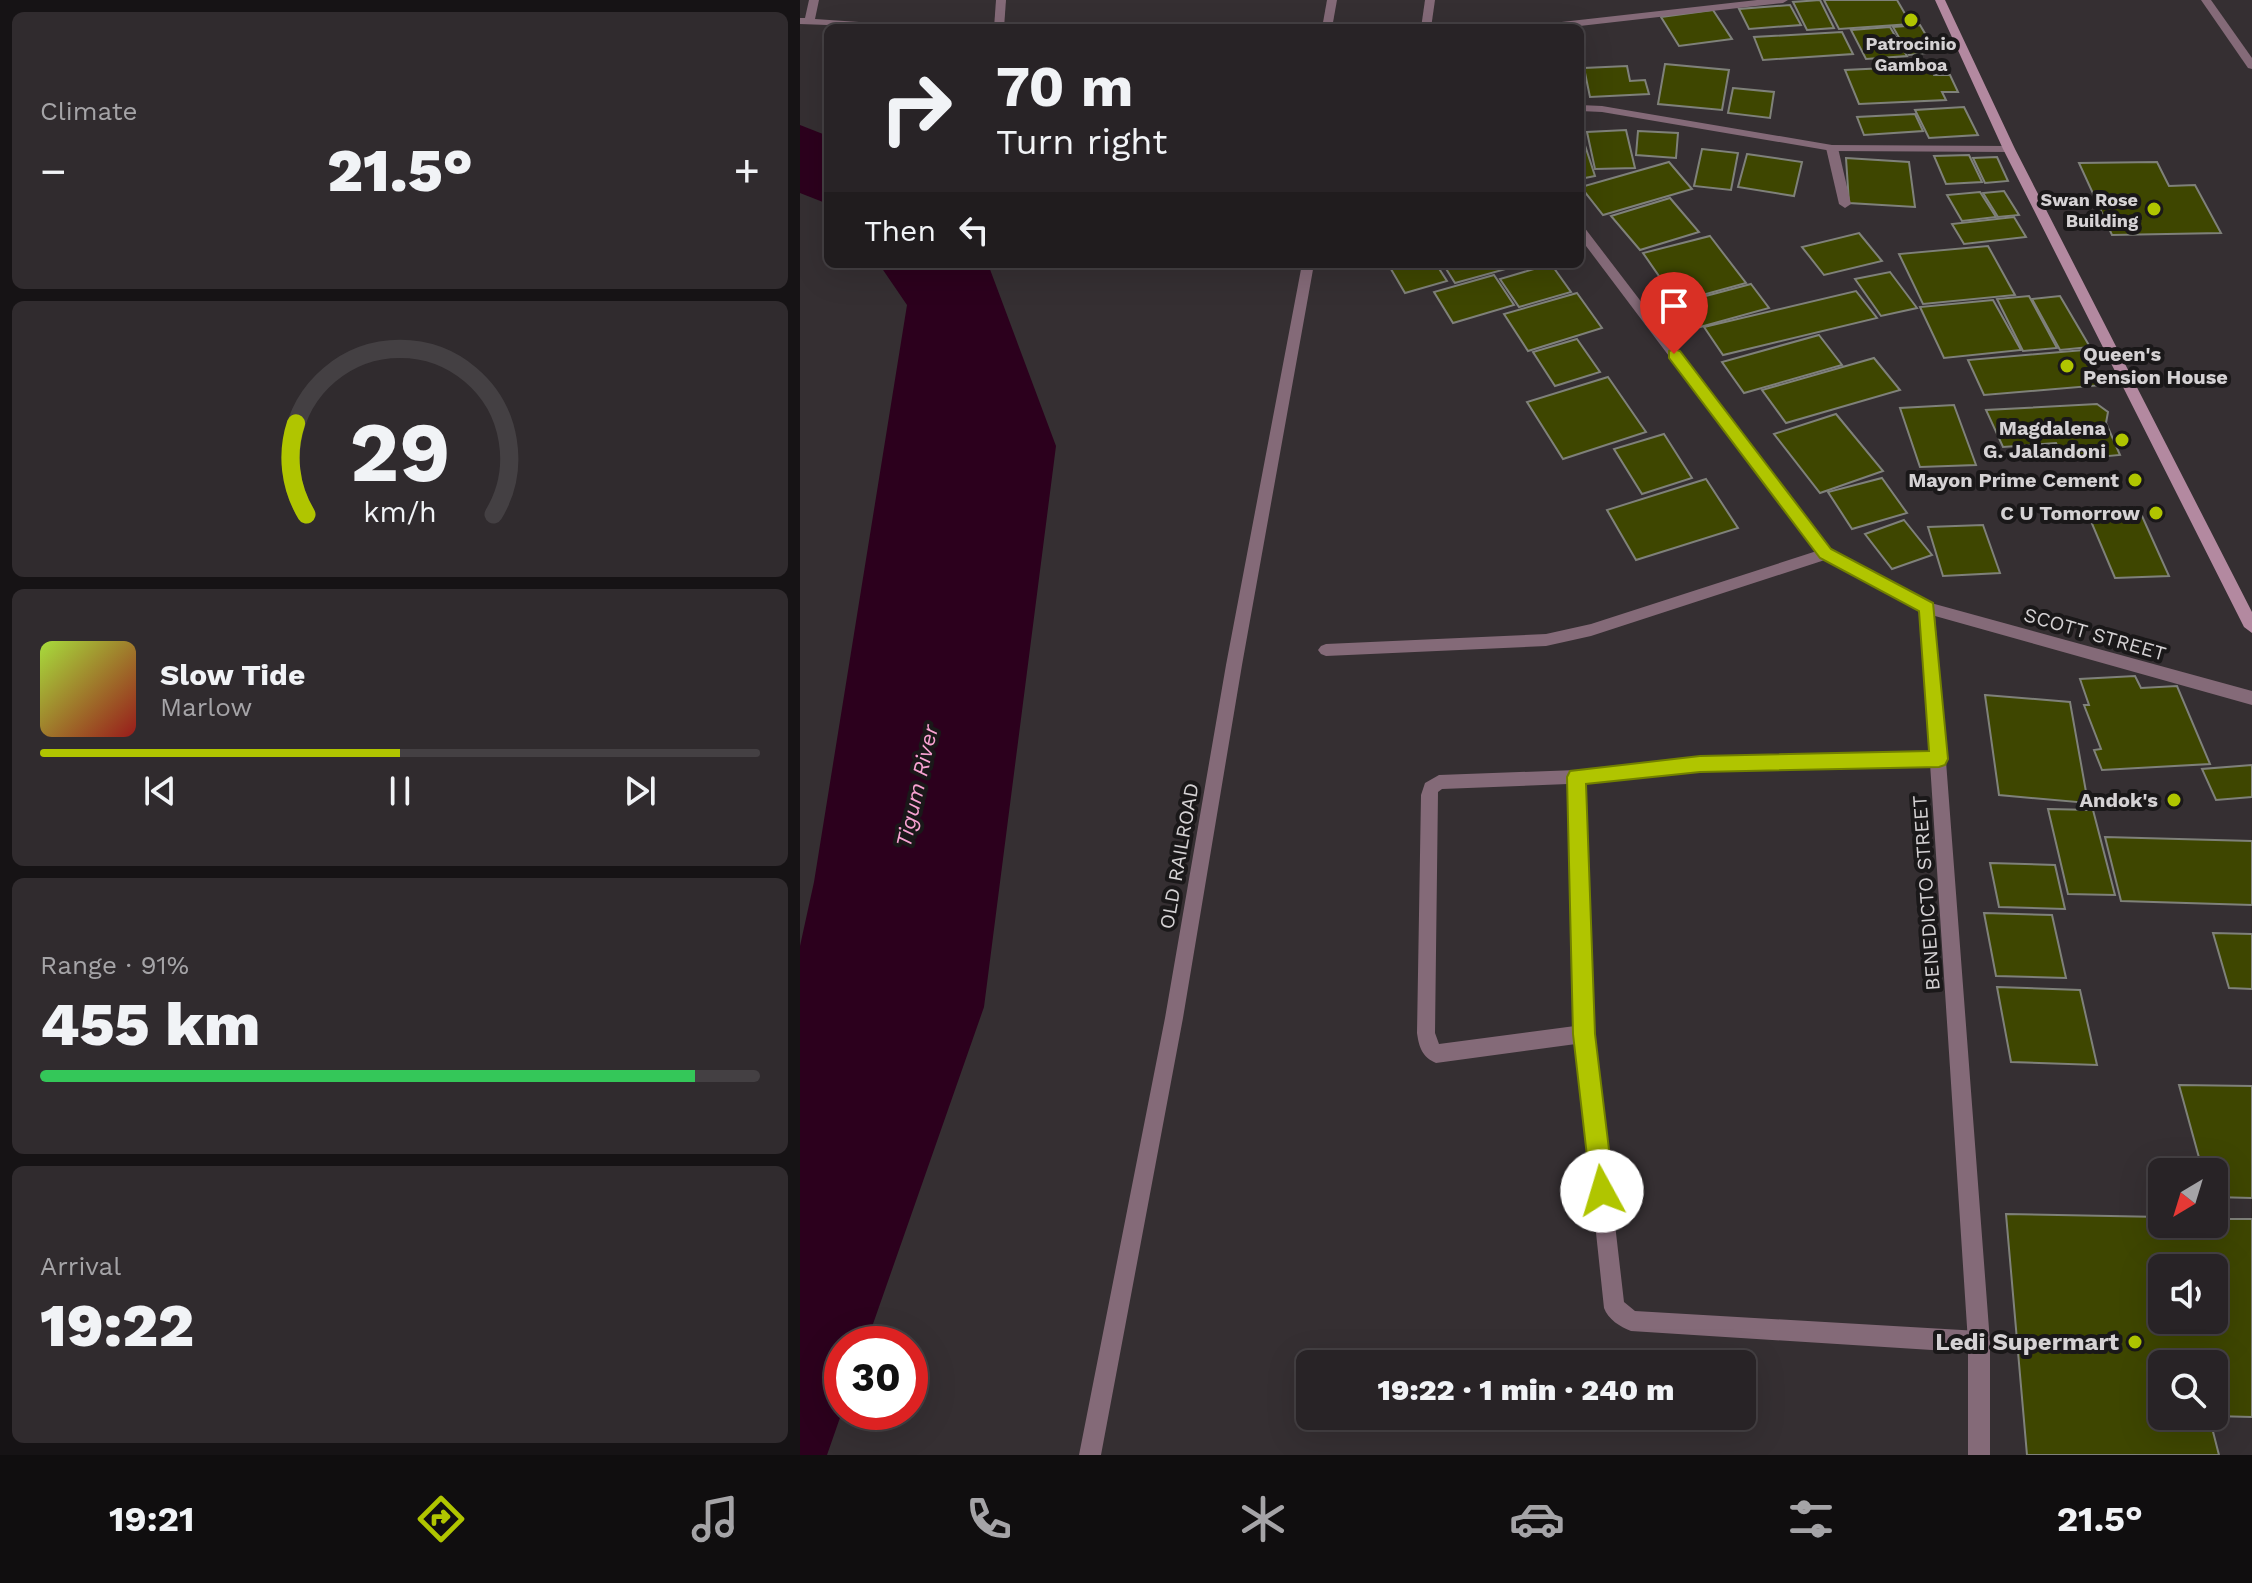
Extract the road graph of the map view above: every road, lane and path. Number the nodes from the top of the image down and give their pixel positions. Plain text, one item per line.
1 (814, 0) edge
2 (1001, 0) edge
3 (1332, 0) edge
4 (1430, 0) edge
5 (1783, 0) edge
6 (1940, 0) edge
7 (2206, 0) edge
8 (804, 21) edge
9 (846, 24) edge
10 (999, 24) edge
11 (1328, 24) edge
12 (1427, 24) edge
13 (1570, 24) edge
14 (2252, 66) edge
15 (1584, 108) edge
16 (1832, 148) junction
17 (2009, 149) junction
18 (1845, 204) dead end
19 (1584, 235) edge
20 (1307, 268) edge
21 (1826, 554) junction
22 (1927, 608) junction
23 (2252, 627) edge
24 (1326, 650) dead end
25 (2252, 698) edge
26 (1939, 759) junction
27 (1576, 777) junction
28 (1584, 1034) junction
29 (1979, 1342) junction
30 (1090, 1455) edge
31 (1979, 1455) edge

1 - 8 street
2 - 10 street
3 - 11 street
4 - 12 street
5 - 13 street
6 - 17 main road
7 - 14 street
8 - 9 street
15 - 16 street
16 - 17 street
16 - 18 street
17 - 23 main road
19 - 21 street
20 - 30 street, OLD RAILROAD
21 - 22 street
21 - 24 street
22 - 25 street, SCOTT STREET
22 - 26 street, BENEDICTO STREET
26 - 27 street
26 - 29 street, BENEDICTO STREET
27 - 28 street
27 - 28 street
28 - 29 street
29 - 31 street, BENEDICTO STREET

